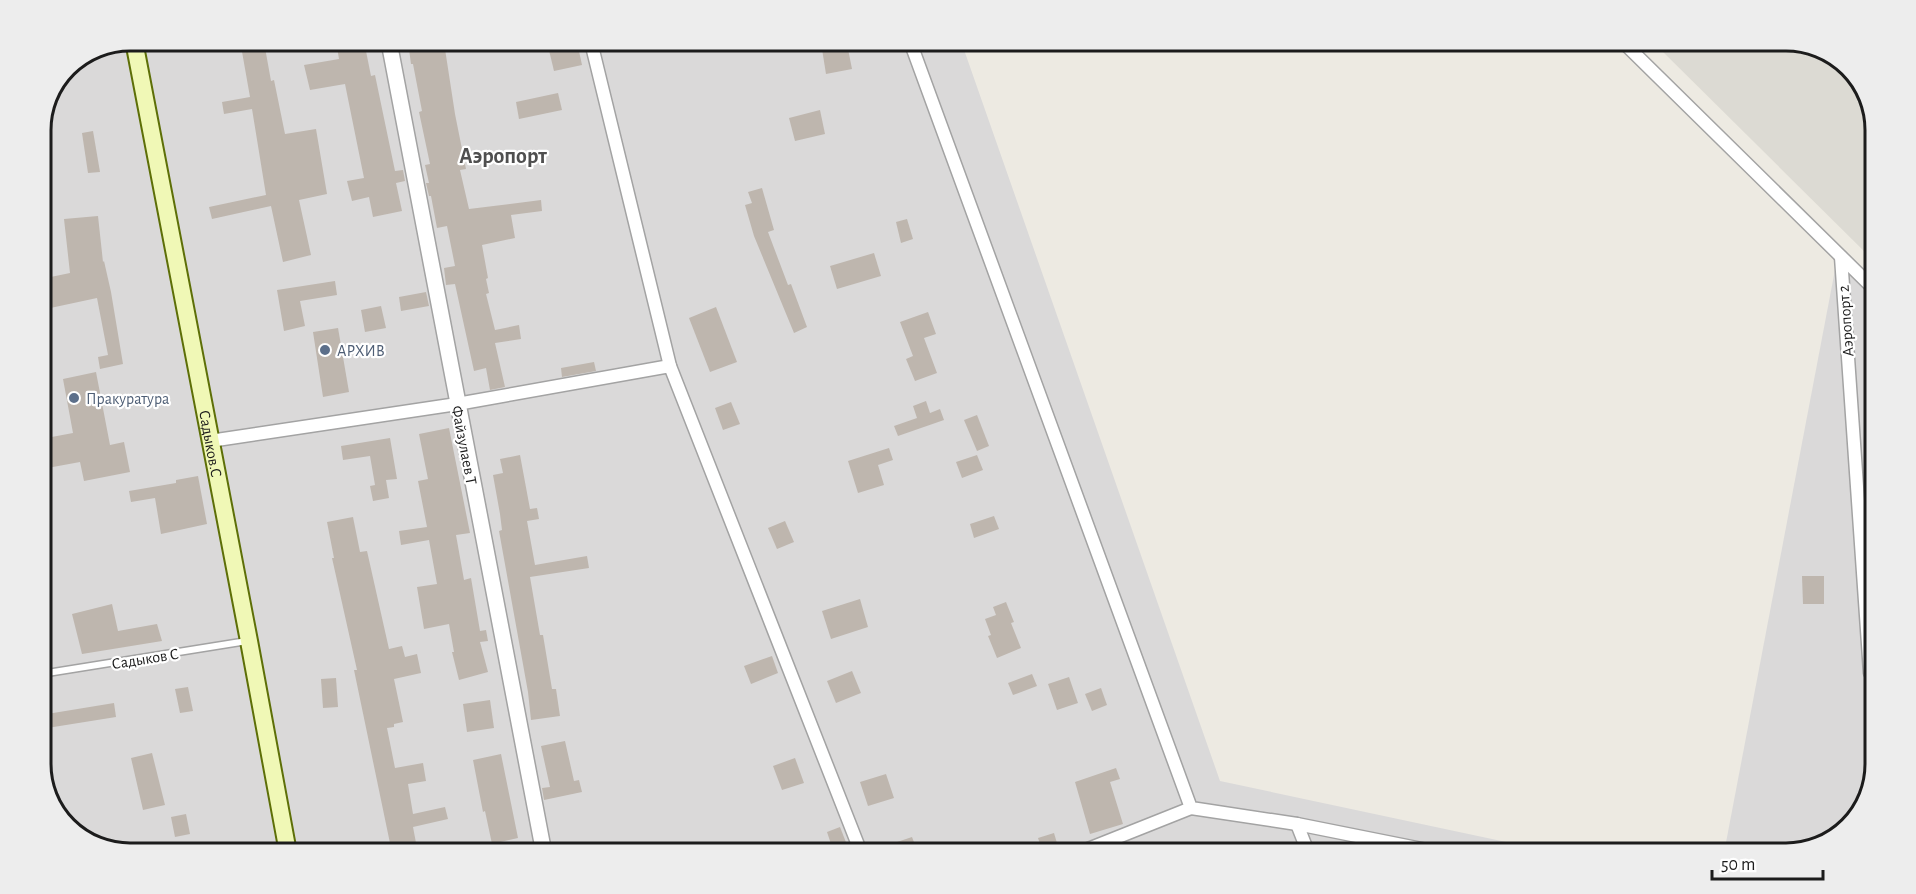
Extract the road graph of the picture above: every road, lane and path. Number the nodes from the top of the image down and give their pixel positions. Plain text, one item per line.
1 (136, 51) edge
2 (391, 51) edge
3 (593, 51) edge
4 (914, 51) edge
5 (1632, 51) edge
6 (1841, 257) junction
7 (1865, 280) edge
8 (670, 366) junction
9 (457, 404) junction
10 (210, 441) junction
11 (1865, 601) edge
12 (249, 641) junction
13 (51, 672) edge
14 (1191, 808) junction
15 (1297, 824) junction
16 (286, 843) edge
17 (542, 843) edge
18 (857, 843) edge
19 (1102, 843) edge
20 (1304, 843) edge
21 (1392, 843) edge

1 - 10 main road, Садыков.С
2 - 9 street, Файзулаев Т
3 - 8 street
4 - 14 street
5 - 6 street
6 - 7 street
6 - 11 street, Аэропорт 2
8 - 9 street
8 - 18 street
9 - 10 street
9 - 17 street, Файзулаев Т
10 - 12 main road, Садыков.С
12 - 13 lane, Садыков С
12 - 16 main road, Садыков.С
14 - 15 street
14 - 19 street
15 - 20 street
15 - 21 street

